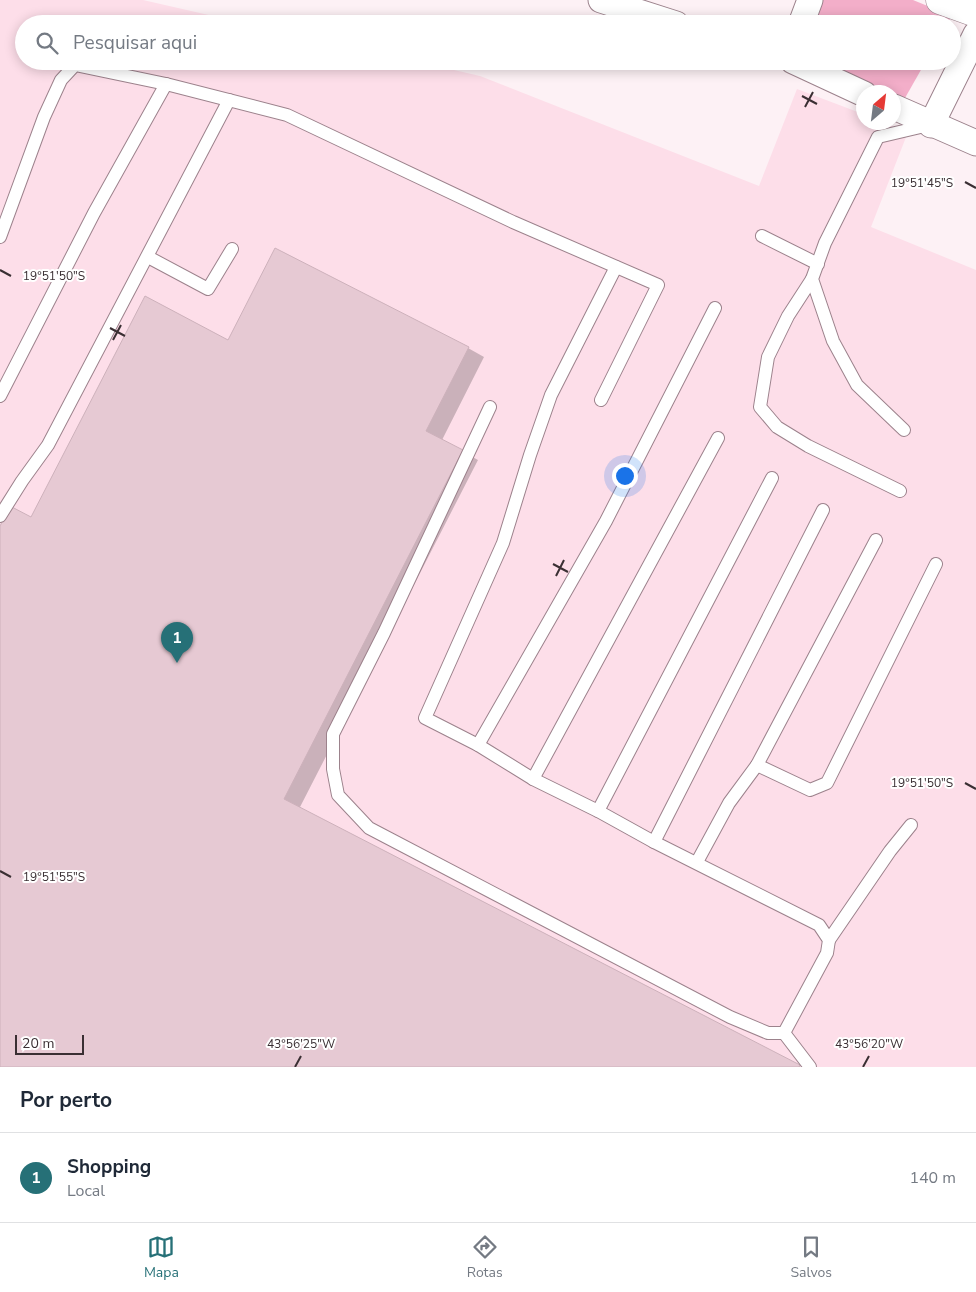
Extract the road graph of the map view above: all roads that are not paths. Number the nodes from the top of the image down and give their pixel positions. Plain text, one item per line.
1 (601, 0) edge
2 (810, 0) edge
3 (940, 0) edge
4 (976, 13) edge
5 (648, 15) edge
6 (804, 15) edge
7 (976, 34) edge
8 (961, 64) edge
9 (70, 70) edge
10 (99, 70) edge
11 (812, 70) edge
12 (958, 70) edge
13 (166, 84) junction
14 (856, 90) edge
15 (229, 100) junction
16 (901, 110) edge
17 (931, 125) junction
18 (976, 143) edge
19 (762, 236) dead end
20 (0, 237) edge
21 (232, 249) dead end
22 (148, 257) junction
23 (818, 264) junction
24 (616, 267) junction
25 (812, 279) junction
26 (715, 308) dead end
27 (0, 396) edge
28 (601, 400) dead end
29 (490, 406) dead end
30 (904, 430) dead end
31 (718, 438) dead end
32 (772, 478) dead end
33 (900, 492) dead end
34 (822, 510) dead end
35 (0, 516) edge
36 (876, 540) dead end
37 (936, 564) dead end
38 (478, 745) junction
39 (758, 765) junction
40 (534, 779) junction
41 (598, 811) junction
42 (911, 825) dead end
43 (654, 842) junction
44 (697, 862) junction
45 (829, 940) junction
46 (784, 1033) junction
47 (810, 1067) edge

1 - 5 street
2 - 6 street
3 - 4 street
7 - 8 street
9 - 20 lane
10 - 13 lane
11 - 14 street
12 - 17 street
13 - 15 lane
13 - 27 lane
15 - 22 lane
15 - 24 lane
16 - 17 street
17 - 18 street
17 - 23 lane
19 - 23 lane
21 - 22 lane
22 - 35 lane
23 - 25 lane
24 - 28 lane
24 - 38 lane
25 - 30 lane
25 - 33 lane
26 - 38 lane
29 - 46 lane
31 - 40 lane
32 - 41 lane
34 - 43 lane
36 - 39 lane
37 - 39 lane
38 - 40 lane
39 - 44 lane
40 - 41 lane
41 - 43 lane
42 - 45 lane
43 - 44 lane
44 - 45 lane
45 - 46 lane
46 - 47 lane

